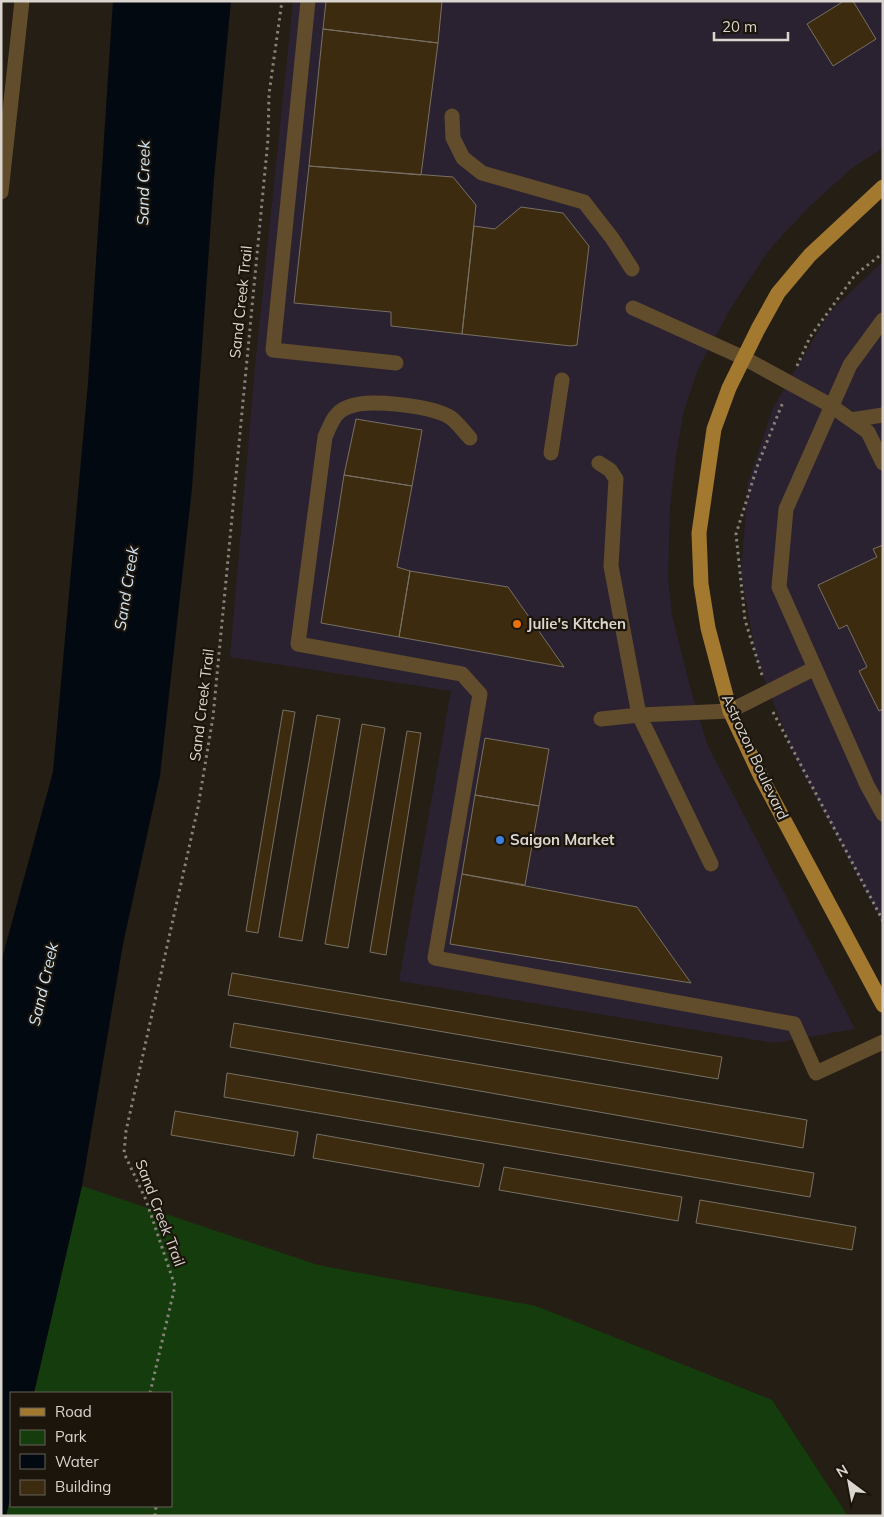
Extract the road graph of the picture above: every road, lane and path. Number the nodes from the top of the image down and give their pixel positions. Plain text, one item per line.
1 (22, 1) edge
2 (282, 1) edge
3 (308, 1) edge
4 (452, 116) dead end
5 (883, 187) edge
6 (1, 192) edge
7 (883, 253) edge
8 (632, 269) dead end
9 (633, 308) dead end
10 (883, 320) edge
11 (744, 358) junction
12 (396, 363) dead end
13 (562, 380) dead end
14 (790, 383) junction
15 (830, 405) junction
16 (883, 415) edge
17 (851, 420) junction
18 (470, 438) dead end
19 (552, 453) dead end
20 (599, 463) dead end
21 (883, 463) edge
22 (815, 668) junction
23 (767, 693) junction
24 (730, 711) junction
25 (639, 714) junction
26 (601, 719) dead end
27 (883, 814) edge
28 (711, 864) dead end
29 (883, 921) edge
30 (883, 1005) edge
31 (883, 1042) edge
32 (150, 1392) edge

1 - 6 street
2 - 32 path, Sand Creek Trail
3 - 12 street
4 - 8 street
5 - 11 main road, Astrozon Boulevard
7 - 14 path
9 - 11 street
10 - 15 street
11 - 14 street
11 - 24 main road, Astrozon Boulevard
13 - 19 street
14 - 15 street
14 - 23 path
15 - 17 street
15 - 22 street
16 - 17 street
17 - 21 street
18 - 31 street
20 - 25 street
22 - 23 street
22 - 27 street
23 - 24 street
23 - 29 path
24 - 25 street
24 - 30 main road, Astrozon Boulevard
25 - 26 street
25 - 28 street

